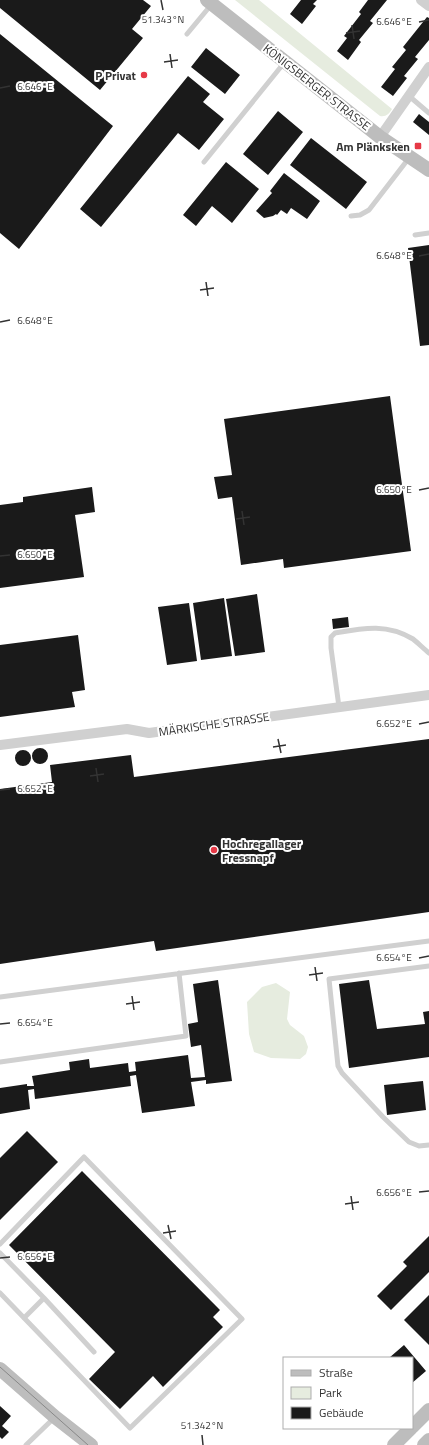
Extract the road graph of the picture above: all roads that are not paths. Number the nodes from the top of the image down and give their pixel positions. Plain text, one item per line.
1 (421, 0) edge
2 (209, 2) edge
3 (429, 6) edge
4 (187, 34) dead end
5 (285, 62) junction
6 (429, 69) edge
7 (409, 96) junction
8 (429, 112) edge
9 (380, 137) junction
10 (409, 158) junction
11 (204, 162) dead end
12 (429, 170) edge
13 (351, 216) dead end
14 (429, 233) edge
15 (415, 234) dead end
16 (429, 654) edge
17 (429, 695) edge
18 (339, 707) junction
19 (0, 745) edge
20 (429, 941) edge
21 (429, 966) edge
22 (179, 973) junction
23 (0, 997) edge
24 (0, 1062) edge
25 (429, 1145) edge
26 (0, 1244) edge
27 (0, 1253) edge
28 (0, 1293) edge
29 (44, 1298) junction
30 (24, 1318) junction
31 (94, 1352) dead end
32 (0, 1369) edge
33 (429, 1410) edge
34 (55, 1417) junction
35 (413, 1427) edge
36 (411, 1429) edge
37 (429, 1440) edge
38 (26, 1445) edge
39 (81, 1445) edge
40 (91, 1445) edge
41 (394, 1445) edge
42 (424, 1445) edge

1 - 3 street
2 - 4 lane
2 - 5 street, KÖNIGSBERGER STRASSE
5 - 9 street, KÖNIGSBERGER STRASSE
5 - 11 lane
6 - 7 street
7 - 8 lane
7 - 9 street
9 - 10 street, KÖNIGSBERGER STRASSE
10 - 12 street, KÖNIGSBERGER STRASSE
10 - 13 lane
14 - 15 lane
16 - 18 lane
17 - 18 street, MÄRKISCHE STRASSE
18 - 19 street, MÄRKISCHE STRASSE
20 - 22 lane
21 - 25 lane
22 - 23 lane
22 - 24 lane
26 - 30 lane
27 - 29 lane
28 - 30 lane
29 - 30 lane
29 - 31 lane
32 - 34 street
33 - 35 street
34 - 38 lane
34 - 39 street
34 - 40 street
36 - 41 street
37 - 42 street

